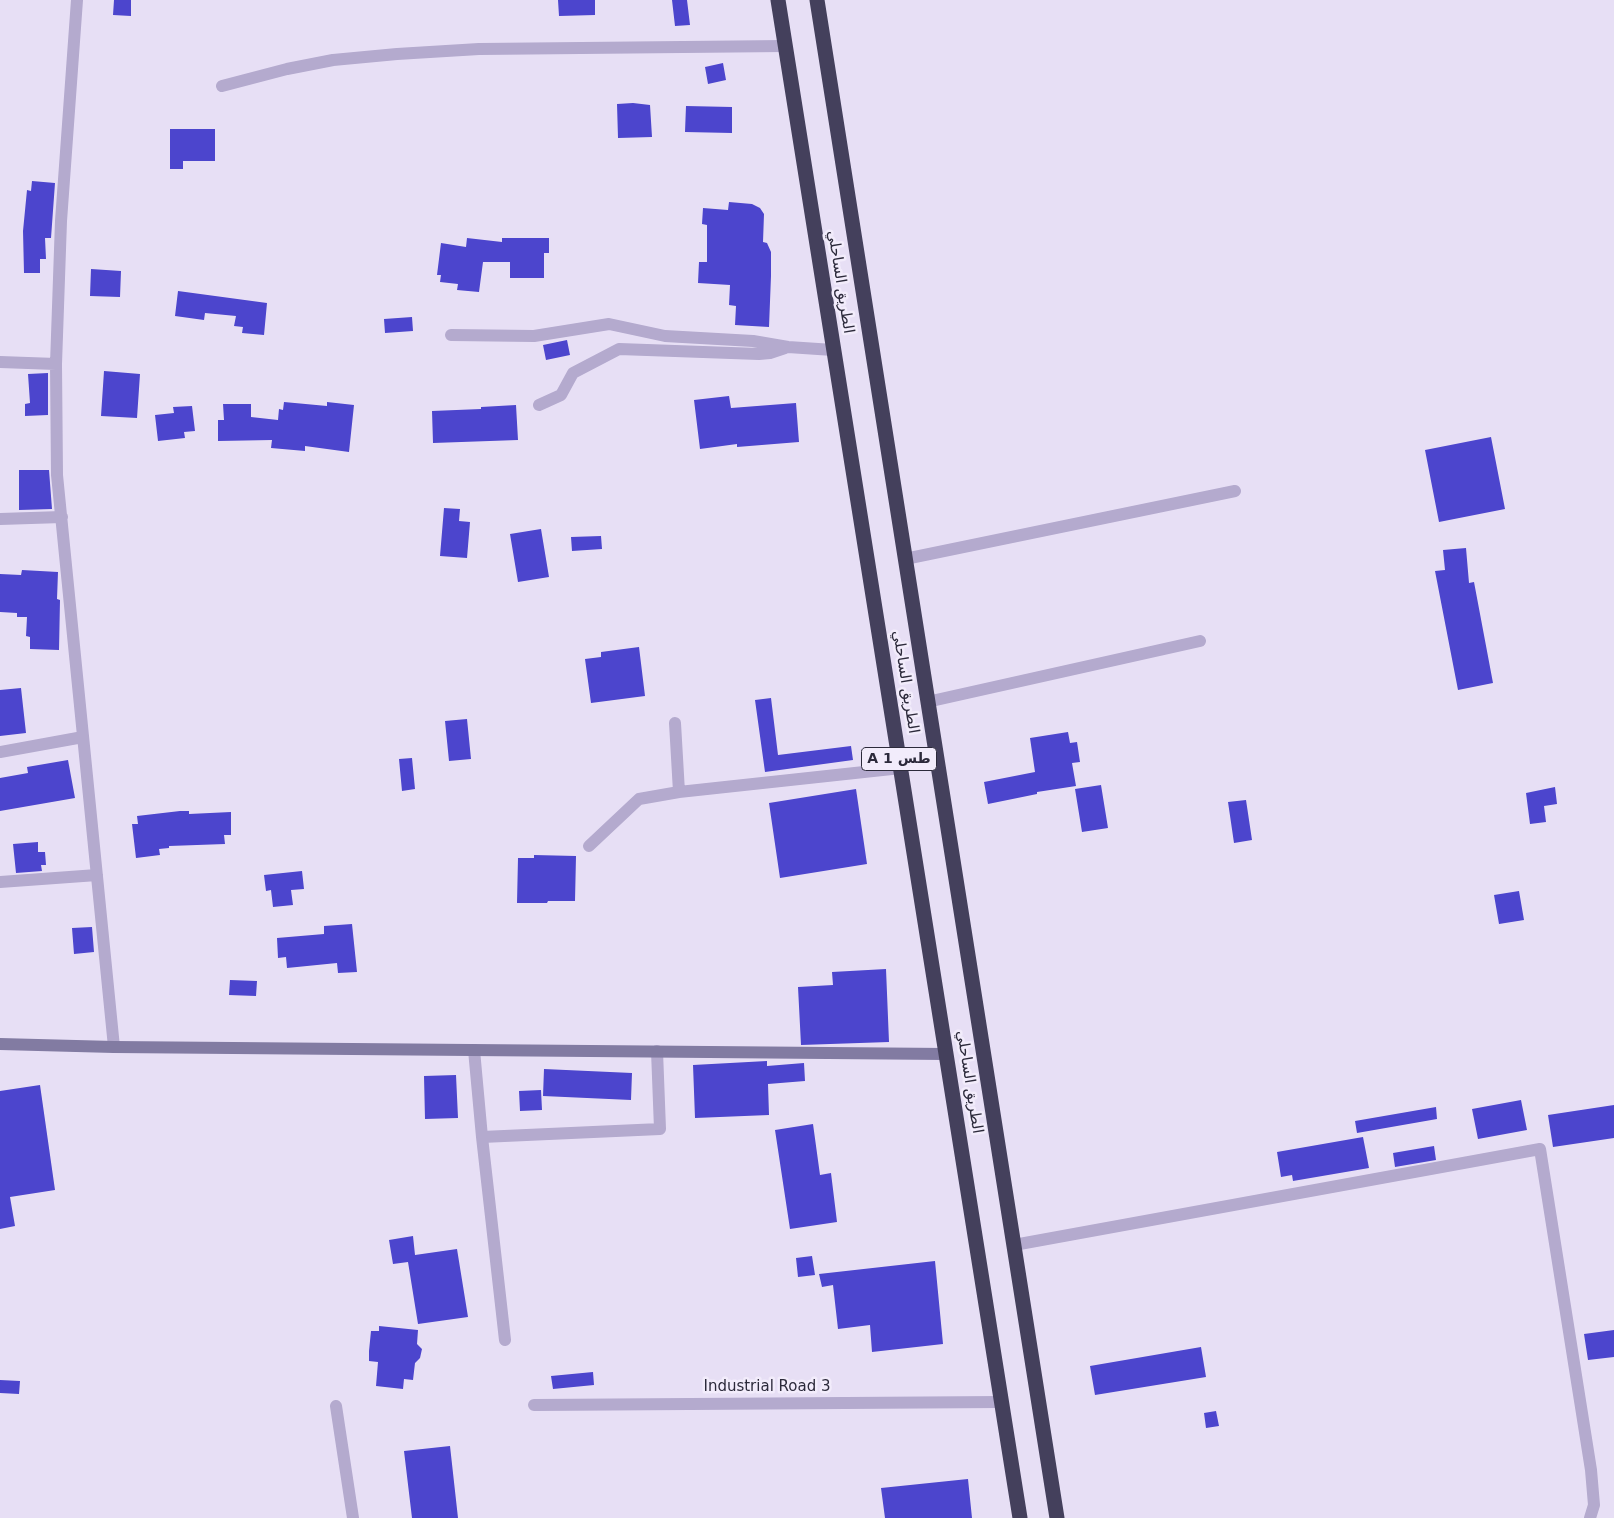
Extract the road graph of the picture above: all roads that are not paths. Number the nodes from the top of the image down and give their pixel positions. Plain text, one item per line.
1 (77, 0) edge
2 (778, 0) edge
3 (817, 0) edge
4 (785, 46) junction
5 (222, 86) dead end
6 (451, 335) dead end
7 (788, 347) junction
8 (834, 350) junction
9 (0, 362) edge
10 (56, 364) junction
11 (539, 405) dead end
12 (1236, 491) dead end
13 (62, 517) junction
14 (0, 519) edge
15 (905, 559) junction
16 (1200, 641) dead end
17 (928, 702) junction
18 (675, 723) dead end
19 (83, 737) junction
20 (0, 752) edge
21 (901, 768) junction
22 (680, 792) junction
23 (588, 846) dead end
24 (97, 876) junction
25 (0, 882) edge
26 (0, 1044) edge
27 (114, 1047) junction
28 (474, 1050) junction
29 (657, 1051) junction
30 (947, 1054) junction
31 (482, 1138) junction
32 (1014, 1245) junction
33 (505, 1340) dead end
34 (1001, 1402) junction
35 (534, 1405) dead end
36 (336, 1406) dead end
37 (354, 1518) edge
38 (1020, 1518) edge
39 (1057, 1518) edge
40 (1590, 1518) edge

1 - 10 street
2 - 4 highway, الطريق الساحلي / A 1 طس
3 - 15 highway, الطريق الساحلي / A 1 طس
4 - 5 street
4 - 8 highway, الطريق الساحلي / A 1 طس
6 - 7 street
7 - 8 street
7 - 11 street
8 - 21 highway, الطريق الساحلي / A 1 طس
9 - 10 street
10 - 13 street
12 - 15 street
13 - 14 street
13 - 19 street
15 - 17 highway, الطريق الساحلي / A 1 طس
16 - 17 street
17 - 32 highway, الطريق الساحلي / A 1 طس
18 - 22 street
19 - 20 street
19 - 24 street
21 - 22 street
21 - 30 highway, الطريق الساحلي / A 1 طس
22 - 23 street
24 - 25 street
24 - 27 street
26 - 27 street
27 - 28 street
28 - 29 street
28 - 31 street
29 - 30 street
29 - 31 street
30 - 34 highway, الطريق الساحلي / A 1 طس
31 - 33 street
32 - 39 highway, الطريق الساحلي / A 1 طس
32 - 40 street
34 - 35 street, Industrial Road 3
34 - 38 highway, الطريق الساحلي / A 1 طس
36 - 37 street

